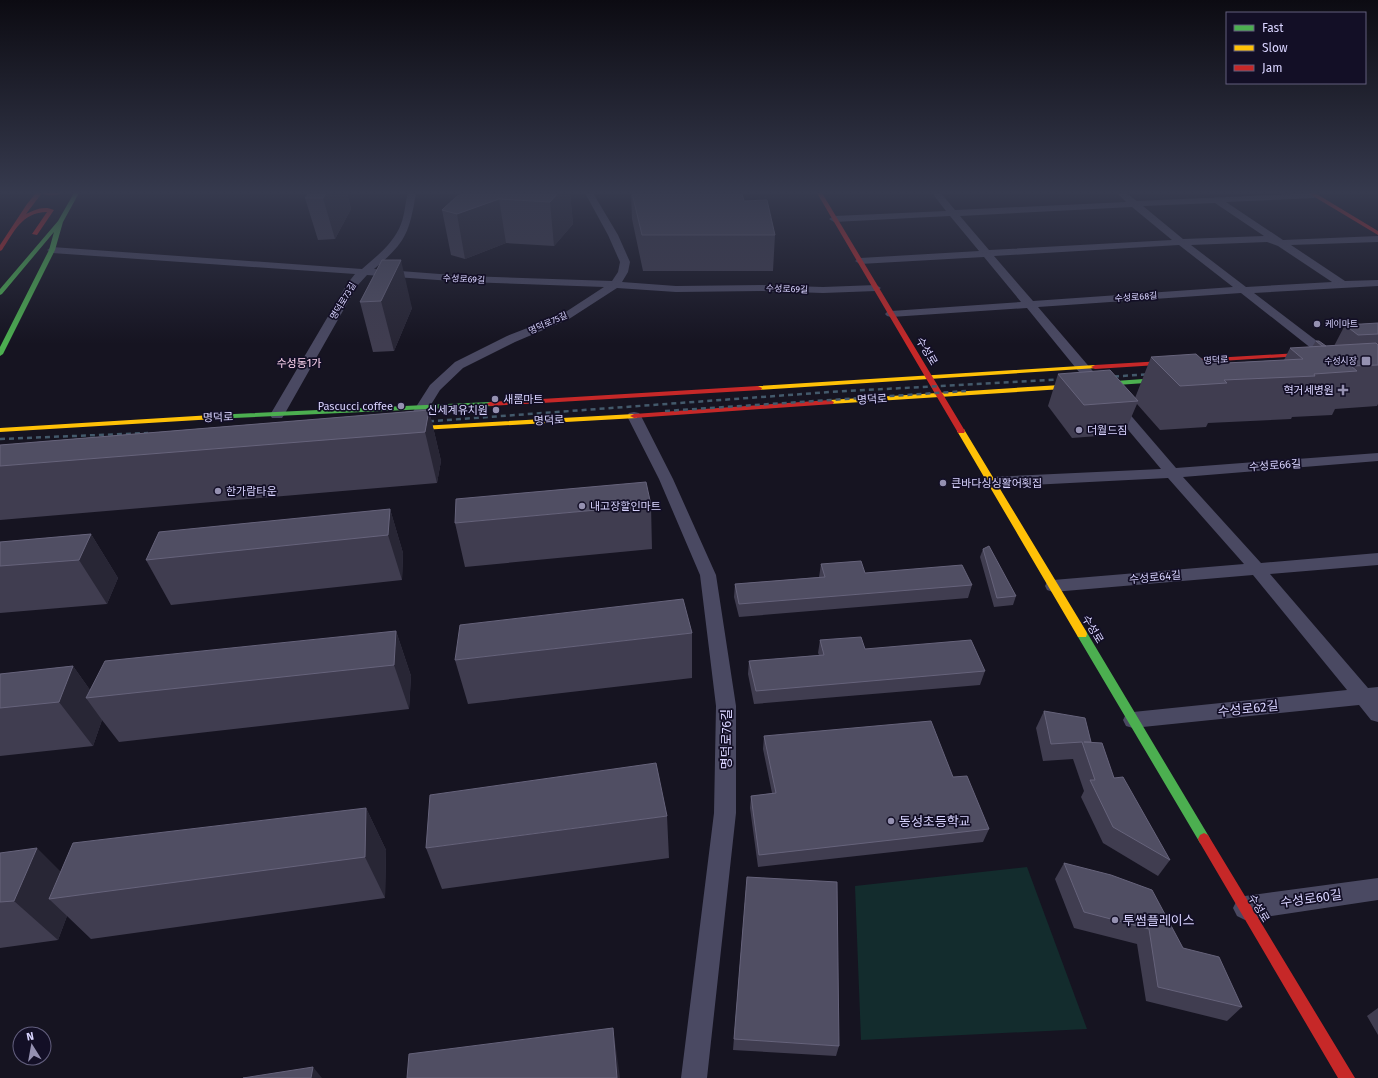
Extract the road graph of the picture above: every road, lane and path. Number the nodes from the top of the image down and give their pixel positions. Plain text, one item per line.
1 (28, 243) edge
2 (42, 243) edge
3 (54, 243) edge
4 (394, 243) edge
5 (617, 243) edge
6 (849, 243) edge
7 (977, 243) edge
8 (1160, 243) edge
9 (1183, 243) edge
10 (1279, 243) edge
11 (52, 250) junction
12 (985, 254) junction
13 (860, 261) junction
14 (363, 272) junction
15 (0, 279) edge
16 (1378, 283) edge
17 (616, 285) junction
18 (1343, 285) junction
19 (876, 288) junction
20 (1242, 290) junction
21 (0, 294) edge
22 (1030, 304) junction
23 (891, 314) junction
24 (0, 354) edge
25 (1325, 354) junction
26 (1338, 357) edge
27 (1083, 368) junction
28 (929, 378) junction
29 (1184, 378) edge
30 (1097, 384) junction
31 (940, 395) junction
32 (422, 408) junction
33 (277, 415) junction
34 (634, 416) junction
35 (409, 428) junction
36 (393, 429) edge
37 (0, 430) edge
38 (1378, 457) edge
39 (1172, 473) junction
40 (991, 482) junction
41 (1378, 559) edge
42 (1257, 569) junction
43 (1054, 586) junction
44 (1371, 696) edge
45 (1378, 714) edge
46 (1133, 720) junction
47 (1378, 889) edge
48 (1245, 908) junction
49 (694, 1078) edge
50 (1347, 1078) edge

1 - 15 main road
2 - 21 main road
3 - 11 main road
4 - 14 street, 명덕로73길
5 - 17 street
6 - 13 main road, 수성로
7 - 12 street
8 - 12 street
9 - 20 street
10 - 18 street
11 - 14 street, 수성로69길
11 - 24 main road
12 - 13 street
12 - 22 street
13 - 19 main road, 수성로
14 - 17 street, 수성로69길
14 - 33 street, 명덕로73길
16 - 18 street, 수성로68길
17 - 19 street, 수성로69길
17 - 32 street, 명덕로75길
18 - 20 street, 수성로68길
19 - 23 main road, 수성로
20 - 22 street, 수성로68길
20 - 25 street
22 - 23 street, 수성로68길
22 - 27 street
23 - 28 main road, 수성로
25 - 26 street
25 - 27 main road, 명덕로
27 - 28 main road, 명덕로
27 - 30 street
28 - 31 main road, 수성로
28 - 32 main road, 명덕로
29 - 30 main road, 명덕로
30 - 31 main road, 명덕로
30 - 39 street
31 - 34 main road, 명덕로
31 - 40 main road, 수성로
32 - 33 main road, 명덕로
32 - 35 street, 명덕로75길
33 - 37 main road, 명덕로
34 - 35 main road, 명덕로
34 - 49 street, 명덕로76길
35 - 36 main road, 명덕로
38 - 39 street, 수성로66길
39 - 40 street, 수성로66길
39 - 42 street
40 - 43 main road, 수성로
41 - 42 street, 수성로64길
42 - 43 street, 수성로64길
42 - 44 street
43 - 46 main road, 수성로
44 - 45 street
44 - 46 street, 수성로62길
46 - 48 main road, 수성로
47 - 48 street, 수성로60길
48 - 50 main road, 수성로

